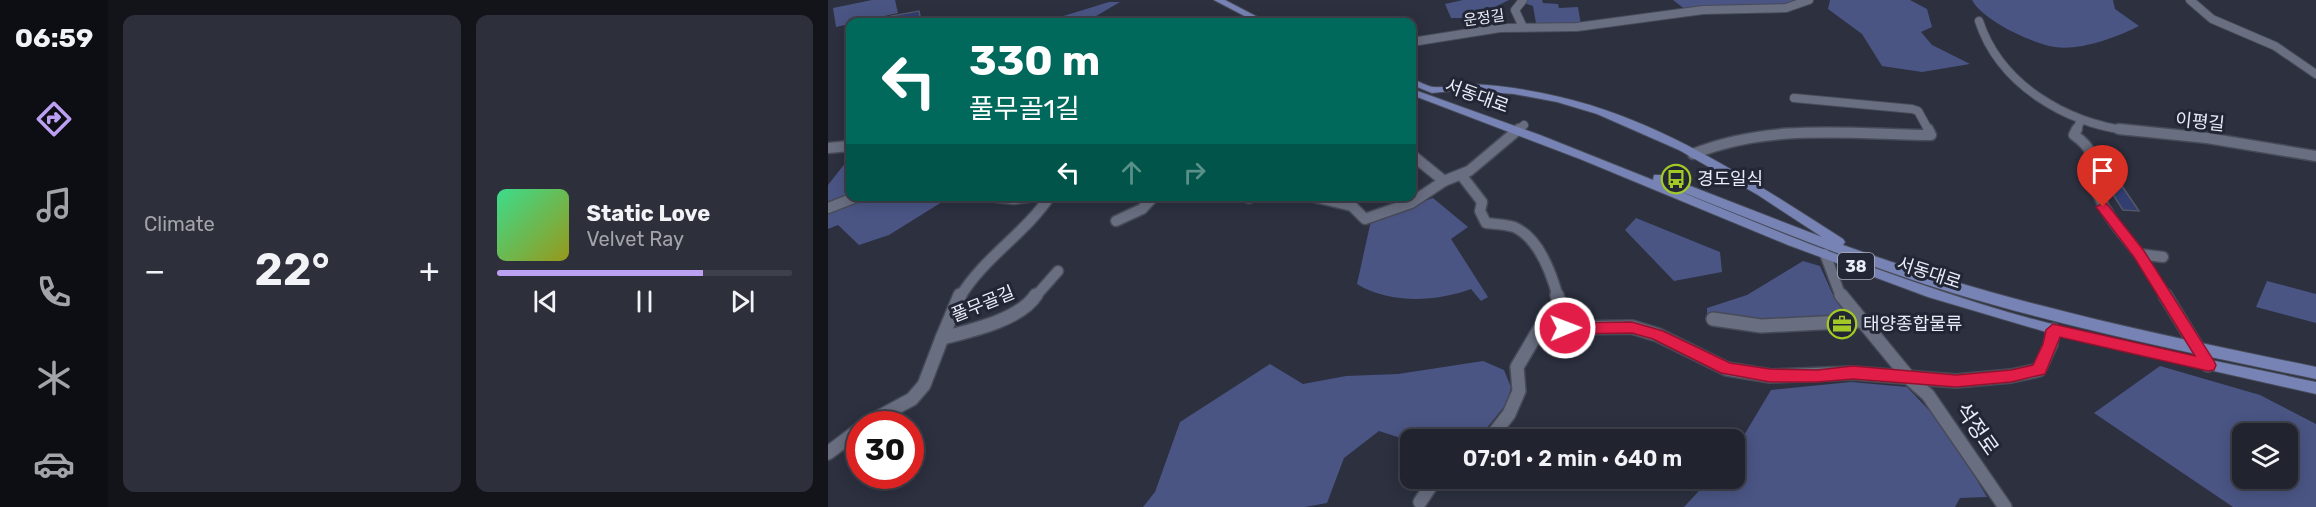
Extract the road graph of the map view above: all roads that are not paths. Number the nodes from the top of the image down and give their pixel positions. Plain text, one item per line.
1 (1209, 0) edge
2 (1219, 0) edge
3 (1523, 0) edge
4 (1809, 0) edge
5 (2190, 0) edge
6 (1242, 18) edge
7 (1254, 18) edge
8 (1979, 21) dead end
9 (1523, 27) junction
10 (1416, 41) edge
11 (2316, 62) edge
12 (2298, 63) junction
13 (2316, 74) edge
14 (1416, 84) edge
15 (1432, 90) junction
16 (1416, 93) edge
17 (1794, 98) dead end
18 (2081, 120) junction
19 (1521, 128) junction
20 (846, 146) edge
21 (828, 148) edge
22 (1693, 154) junction
23 (2316, 156) edge
24 (1416, 158) edge
25 (1462, 176) junction
26 (1444, 181) junction
27 (1416, 199) edge
28 (846, 201) edge
29 (1046, 201) edge
30 (1150, 201) edge
31 (1331, 201) edge
32 (1413, 201) edge
33 (828, 208) edge
34 (1116, 221) dead end
35 (1825, 254) junction
36 (2139, 254) junction
37 (1857, 255) junction
38 (2163, 256) dead end
39 (1058, 271) dead end
40 (1713, 319) dead end
41 (1860, 321) junction
42 (1565, 328) junction
43 (2053, 330) junction
44 (942, 338) junction
45 (2199, 349) junction
46 (2208, 365) junction
47 (2316, 373) edge
48 (1910, 379) junction
49 (2316, 388) edge
50 (890, 411) edge
51 (1497, 429) edge
52 (846, 440) edge
53 (828, 453) edge
54 (1429, 489) edge
55 (1420, 502) dead end
56 (2005, 507) edge

1 - 6 main road
2 - 7 main road
3 - 9 street
4 - 9 street, 운정길
5 - 12 street
8 - 18 street, 이평길
9 - 10 street, 운정길
11 - 12 street
12 - 13 street
14 - 15 main road, 서동대로 / 38
15 - 19 main road, 서동대로 / 38
15 - 22 main road, 서동대로
16 - 19 main road, 서동대로 / 38
17 - 22 street
18 - 23 street, 이평길
18 - 36 street
19 - 25 street
19 - 35 main road, 서동대로 / 38
19 - 37 main road, 서동대로 / 38
20 - 21 street
22 - 37 main road, 서동대로
24 - 26 street
25 - 26 street
25 - 42 street
26 - 27 street
28 - 33 street
29 - 44 street, 풀무골길
30 - 34 street
31 - 32 street
35 - 41 street, 석정로
35 - 43 main road, 서동대로 / 38
36 - 38 street
36 - 45 street
37 - 45 main road, 서동대로 / 38
39 - 44 street, 풀무골길
40 - 41 street
41 - 48 street, 석정로
42 - 48 street
42 - 51 street
43 - 46 main road, 서동대로 / 38
43 - 48 street
44 - 50 street, 풀무골길
45 - 46 street
45 - 47 main road, 서동대로 / 38
46 - 49 main road, 서동대로 / 38
48 - 56 street, 석정로
52 - 53 street
54 - 55 street

